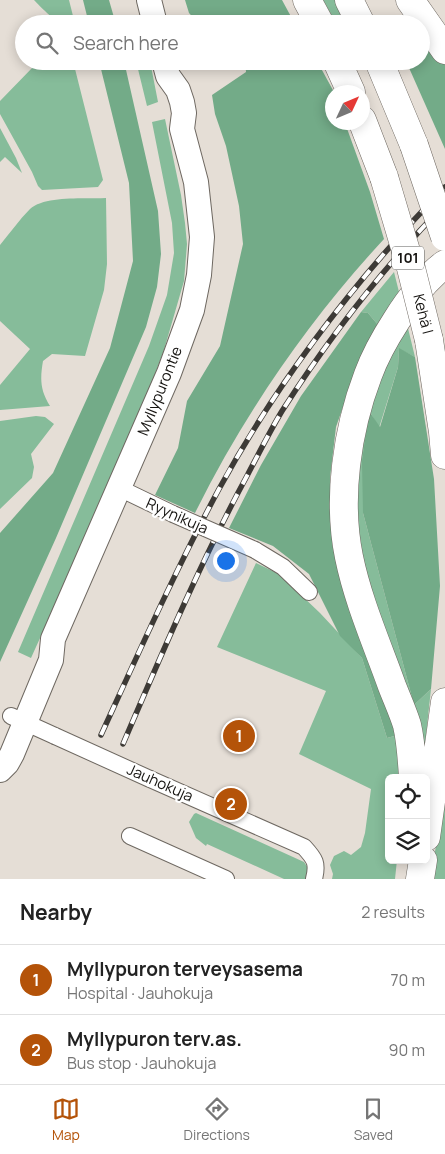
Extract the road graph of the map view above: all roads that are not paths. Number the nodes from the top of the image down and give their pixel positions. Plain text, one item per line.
1 (149, 0) edge
2 (307, 0) edge
3 (349, 0) edge
4 (410, 0) edge
5 (153, 15) edge
6 (315, 15) edge
7 (356, 15) edge
8 (420, 15) edge
9 (430, 29) edge
10 (445, 50) edge
11 (166, 70) edge
12 (341, 70) edge
13 (383, 70) edge
14 (348, 85) edge
15 (366, 130) edge
16 (445, 237) edge
17 (445, 264) edge
18 (430, 340) junction
19 (445, 374) edge
20 (445, 455) edge
21 (119, 488) junction
22 (309, 592) dead end
23 (445, 702) edge
24 (18, 719) junction
25 (0, 740) edge
26 (0, 770) edge
27 (413, 774) edge
28 (429, 819) edge
29 (130, 836) dead end
30 (422, 864) edge
31 (226, 879) edge
32 (314, 879) edge
33 (420, 879) edge

1 - 5 main road
2 - 6 highway
3 - 7 highway
4 - 8 highway
9 - 10 highway
11 - 21 main road, Myllypurontie
12 - 14 highway
13 - 16 highway, bridge
15 - 18 highway, Kehä I / 101, bridge
17 - 27 highway
18 - 19 highway
18 - 20 highway, Kehä I / 101
21 - 22 street, Ryynikuja, bridge
21 - 24 main road, Myllypurontie
23 - 28 highway
24 - 25 main road, Myllypurontie
24 - 26 main road, Myllypurontie
24 - 32 street, Jauhokuja, bridge
29 - 31 street
30 - 33 highway

